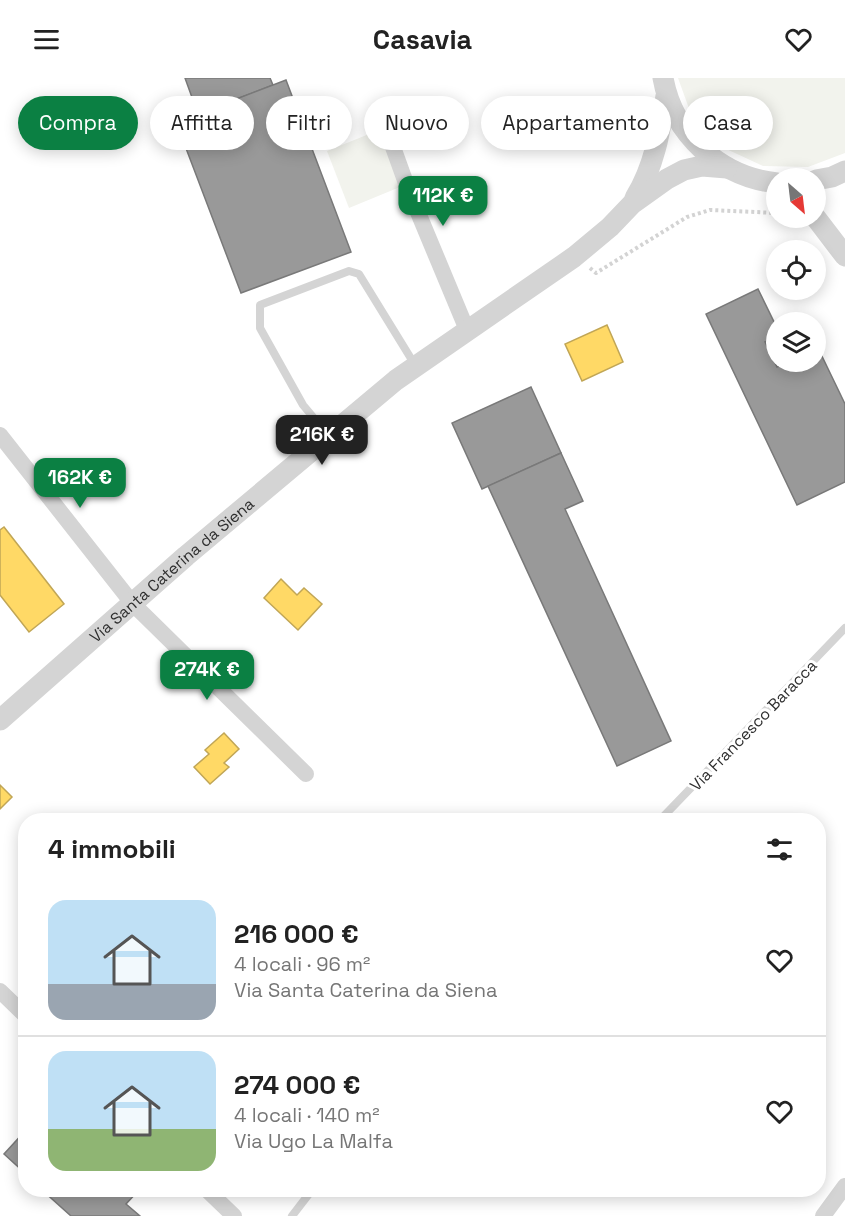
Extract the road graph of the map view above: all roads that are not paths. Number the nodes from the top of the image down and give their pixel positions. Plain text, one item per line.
1 (665, 87) edge
2 (394, 150) edge
3 (727, 168) junction
4 (845, 171) edge
5 (826, 178) edge
6 (766, 182) edge
7 (632, 204) junction
8 (824, 228) edge
9 (845, 256) edge
10 (467, 330) junction
11 (415, 366) junction
12 (0, 435) edge
13 (328, 435) junction
14 (133, 604) junction
15 (845, 628) edge
16 (0, 720) edge
17 (306, 774) dead end
18 (667, 813) edge
19 (0, 991) edge
20 (18, 1008) edge
21 (845, 1186) edge
22 (214, 1197) edge
23 (307, 1197) edge
24 (234, 1216) edge
25 (292, 1216) edge
26 (823, 1216) edge

1 - 3 street
1 - 7 street, Via Santa Caterina da Siena
2 - 10 street
3 - 6 street
3 - 7 street, Via Santa Caterina da Siena
4 - 5 street
7 - 10 street, Via Santa Caterina da Siena
8 - 9 street
10 - 11 street, Via Santa Caterina da Siena
11 - 13 street, Via Santa Caterina da Siena
11 - 13 lane
12 - 14 street
13 - 14 street, Via Santa Caterina da Siena
14 - 16 street, Via Santa Caterina da Siena
14 - 17 street
15 - 18 lane, Via Francesco Baracca
19 - 20 street
21 - 26 street
22 - 24 street
23 - 25 lane

